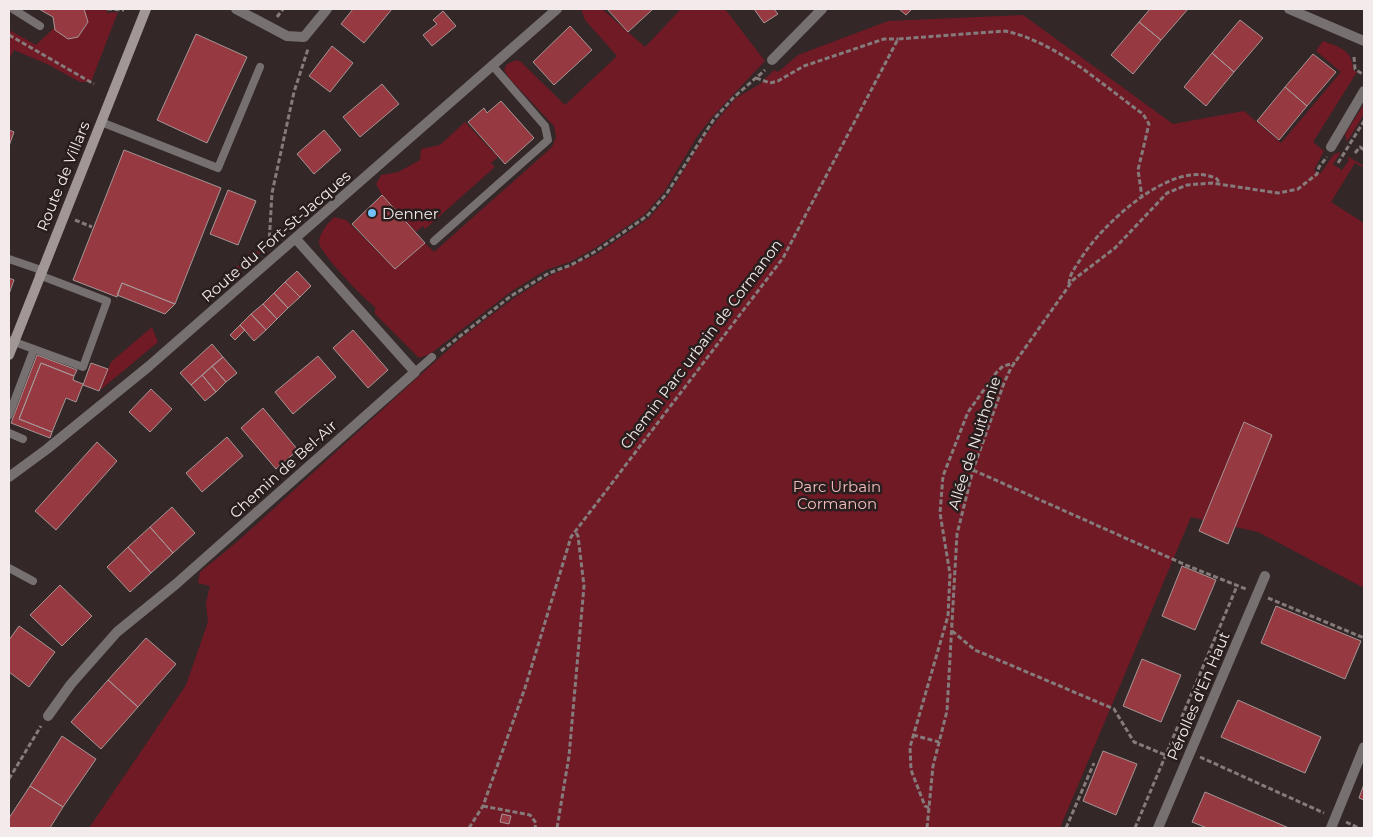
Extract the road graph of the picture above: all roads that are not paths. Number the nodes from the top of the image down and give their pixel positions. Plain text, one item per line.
1 (13, 9) edge
2 (146, 9) edge
3 (236, 9) edge
4 (326, 9) edge
5 (557, 9) edge
6 (822, 9) edge
7 (1289, 9) edge
8 (40, 26) dead end
9 (1364, 41) edge
10 (772, 60) road end
11 (492, 65) junction
12 (260, 67) dead end
13 (1364, 91) edge
14 (101, 122) junction
15 (1331, 147) road end
16 (296, 239) junction
17 (434, 241) dead end
18 (9, 259) edge
19 (40, 273) junction
20 (11, 341) edge
21 (34, 349) junction
22 (9, 355) edge
23 (432, 357) road end
24 (415, 372) junction
25 (9, 415) edge
26 (9, 433) edge
27 (23, 439) dead end
28 (9, 477) edge
29 (9, 568) edge
30 (1265, 576) dead end
31 (34, 580) dead end
32 (48, 716) road end
33 (1364, 747) edge
34 (1158, 828) edge
35 (1331, 828) edge

1 - 8 lane
2 - 14 main road, Route de Villars
3 - 4 street
5 - 11 street, Route du Fort-St-Jacques
6 - 10 street
7 - 9 street
11 - 16 street, Route du Fort-St-Jacques
11 - 17 lane
12 - 14 lane
13 - 15 street
14 - 19 main road, Route de Villars
16 - 24 street
16 - 28 street, Route du Fort-St-Jacques
18 - 19 lane
19 - 20 main road, Route de Villars
19 - 21 lane
20 - 21 lane
20 - 22 main road, Route de Villars
21 - 25 lane
23 - 24 lane
24 - 32 street, Chemin de Bel-Air
26 - 27 lane
29 - 31 lane
30 - 34 street, Pérolles d'En Haut
33 - 35 street

